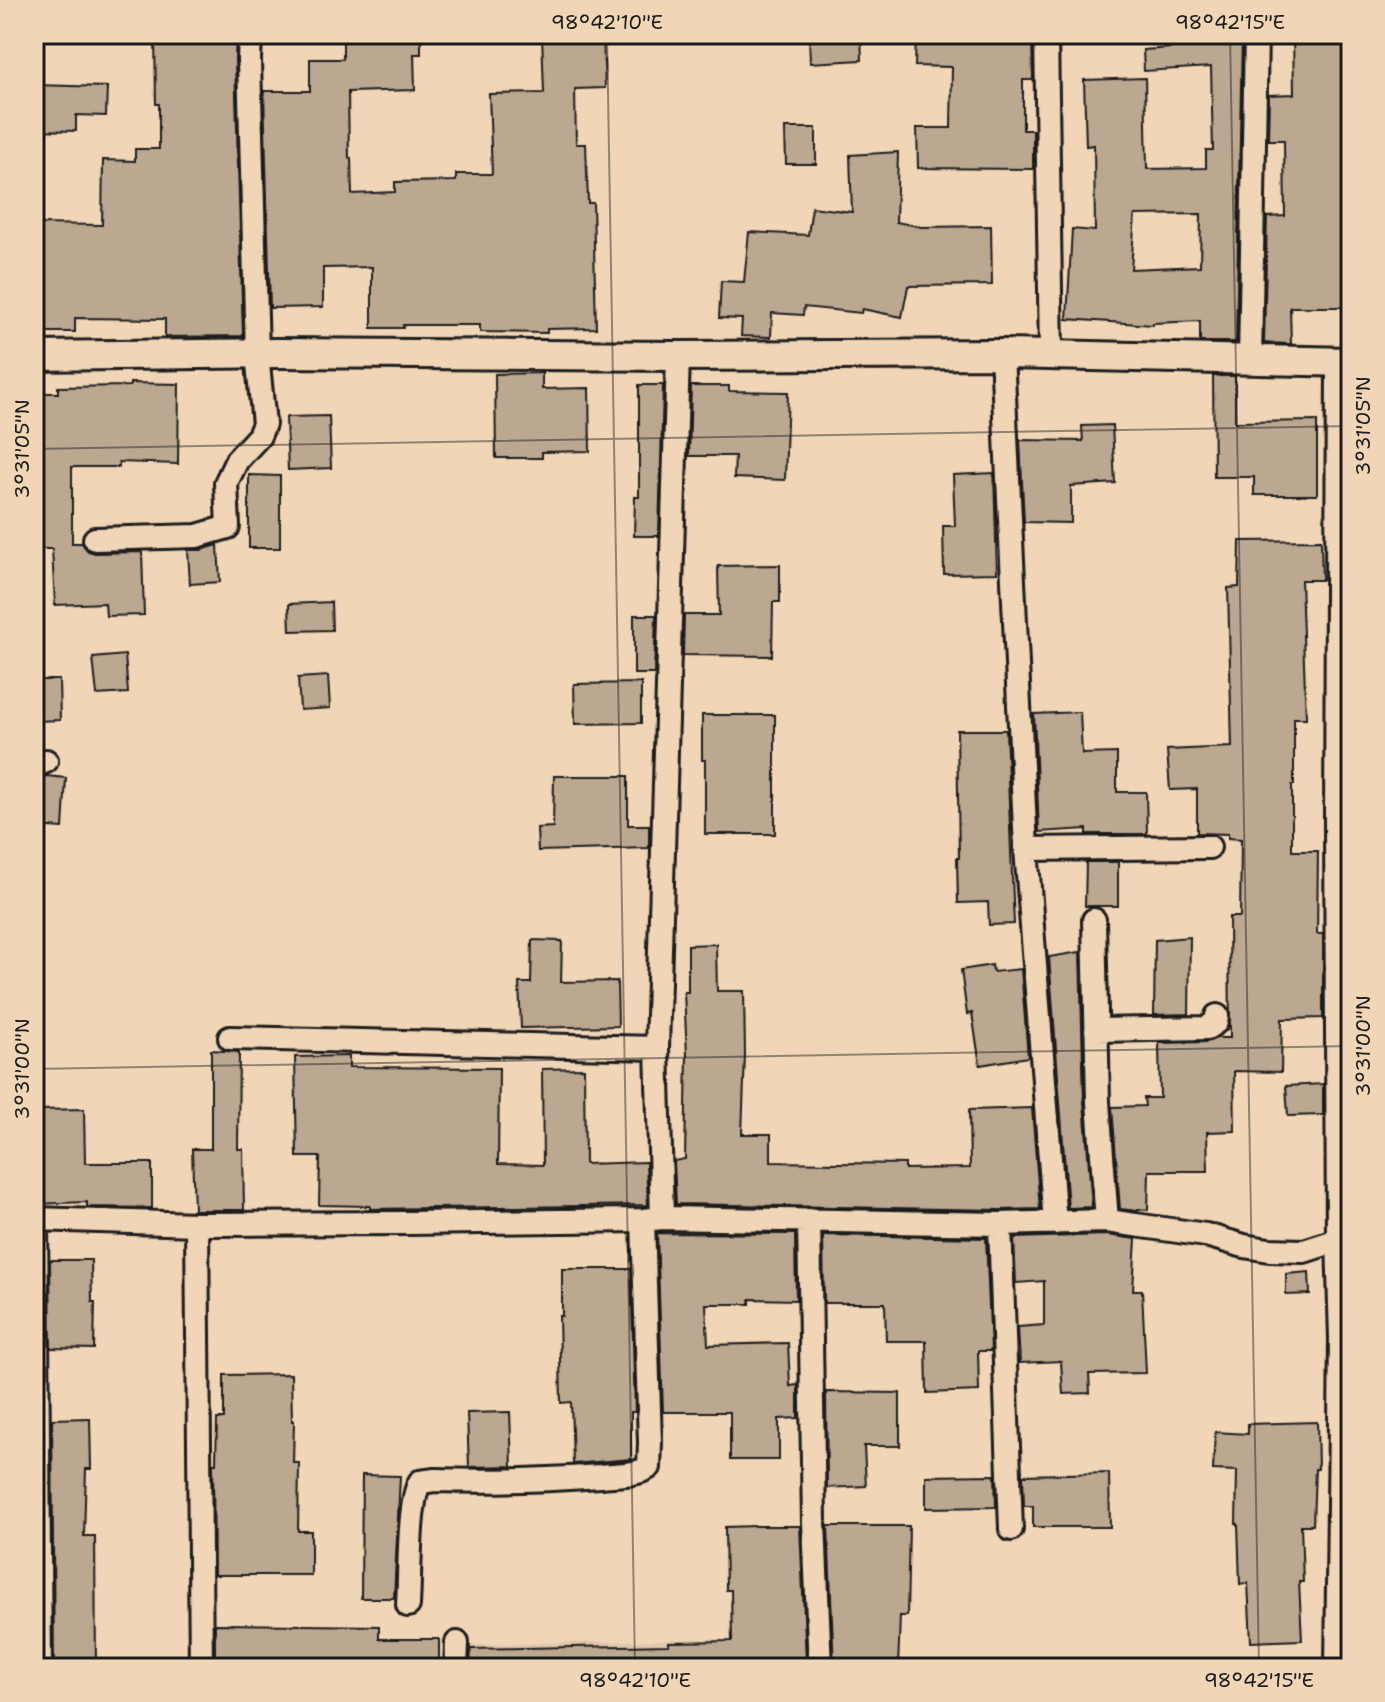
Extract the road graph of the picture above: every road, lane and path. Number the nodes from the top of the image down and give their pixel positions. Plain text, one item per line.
1 (250, 34) edge
2 (1046, 34) edge
3 (1256, 34) edge
4 (257, 354) junction
5 (1002, 354) junction
6 (1051, 355) junction
7 (34, 356) edge
8 (678, 356) junction
9 (1250, 361) junction
10 (1344, 363) edge
11 (95, 539) dead end
12 (1344, 822) edge
13 (1209, 847) dead end
14 (1026, 849) junction
15 (1094, 920) dead end
16 (1217, 1016) dead end
17 (1096, 1030) junction
18 (230, 1038) dead end
19 (657, 1048) junction
20 (35, 1219) edge
21 (652, 1219) junction
22 (809, 1220) junction
23 (1107, 1221) junction
24 (1055, 1223) junction
25 (197, 1224) junction
26 (1000, 1224) junction
27 (1338, 1240) junction
28 (1346, 1338) edge
29 (1011, 1529) dead end
30 (1344, 1603) edge
31 (408, 1605) dead end
32 (457, 1643) dead end
33 (40, 1668) edge
34 (201, 1668) edge
35 (456, 1668) edge
36 (820, 1668) edge
37 (1337, 1668) edge

1 - 4 street
2 - 6 street
3 - 9 street
4 - 7 street
4 - 8 street
4 - 11 street
5 - 6 street
5 - 8 street
5 - 14 street
6 - 9 street
8 - 19 street
9 - 10 street
10 - 12 street
12 - 27 street
13 - 14 street
14 - 24 street
15 - 17 street
16 - 17 street
17 - 23 street
18 - 19 street
19 - 21 street
20 - 25 street
20 - 33 street
21 - 22 street
21 - 25 street
21 - 31 street
22 - 26 street
22 - 36 street
23 - 24 street
23 - 27 street
24 - 26 street
25 - 34 street
26 - 29 street
27 - 28 street
28 - 30 street
30 - 37 street
32 - 35 street

